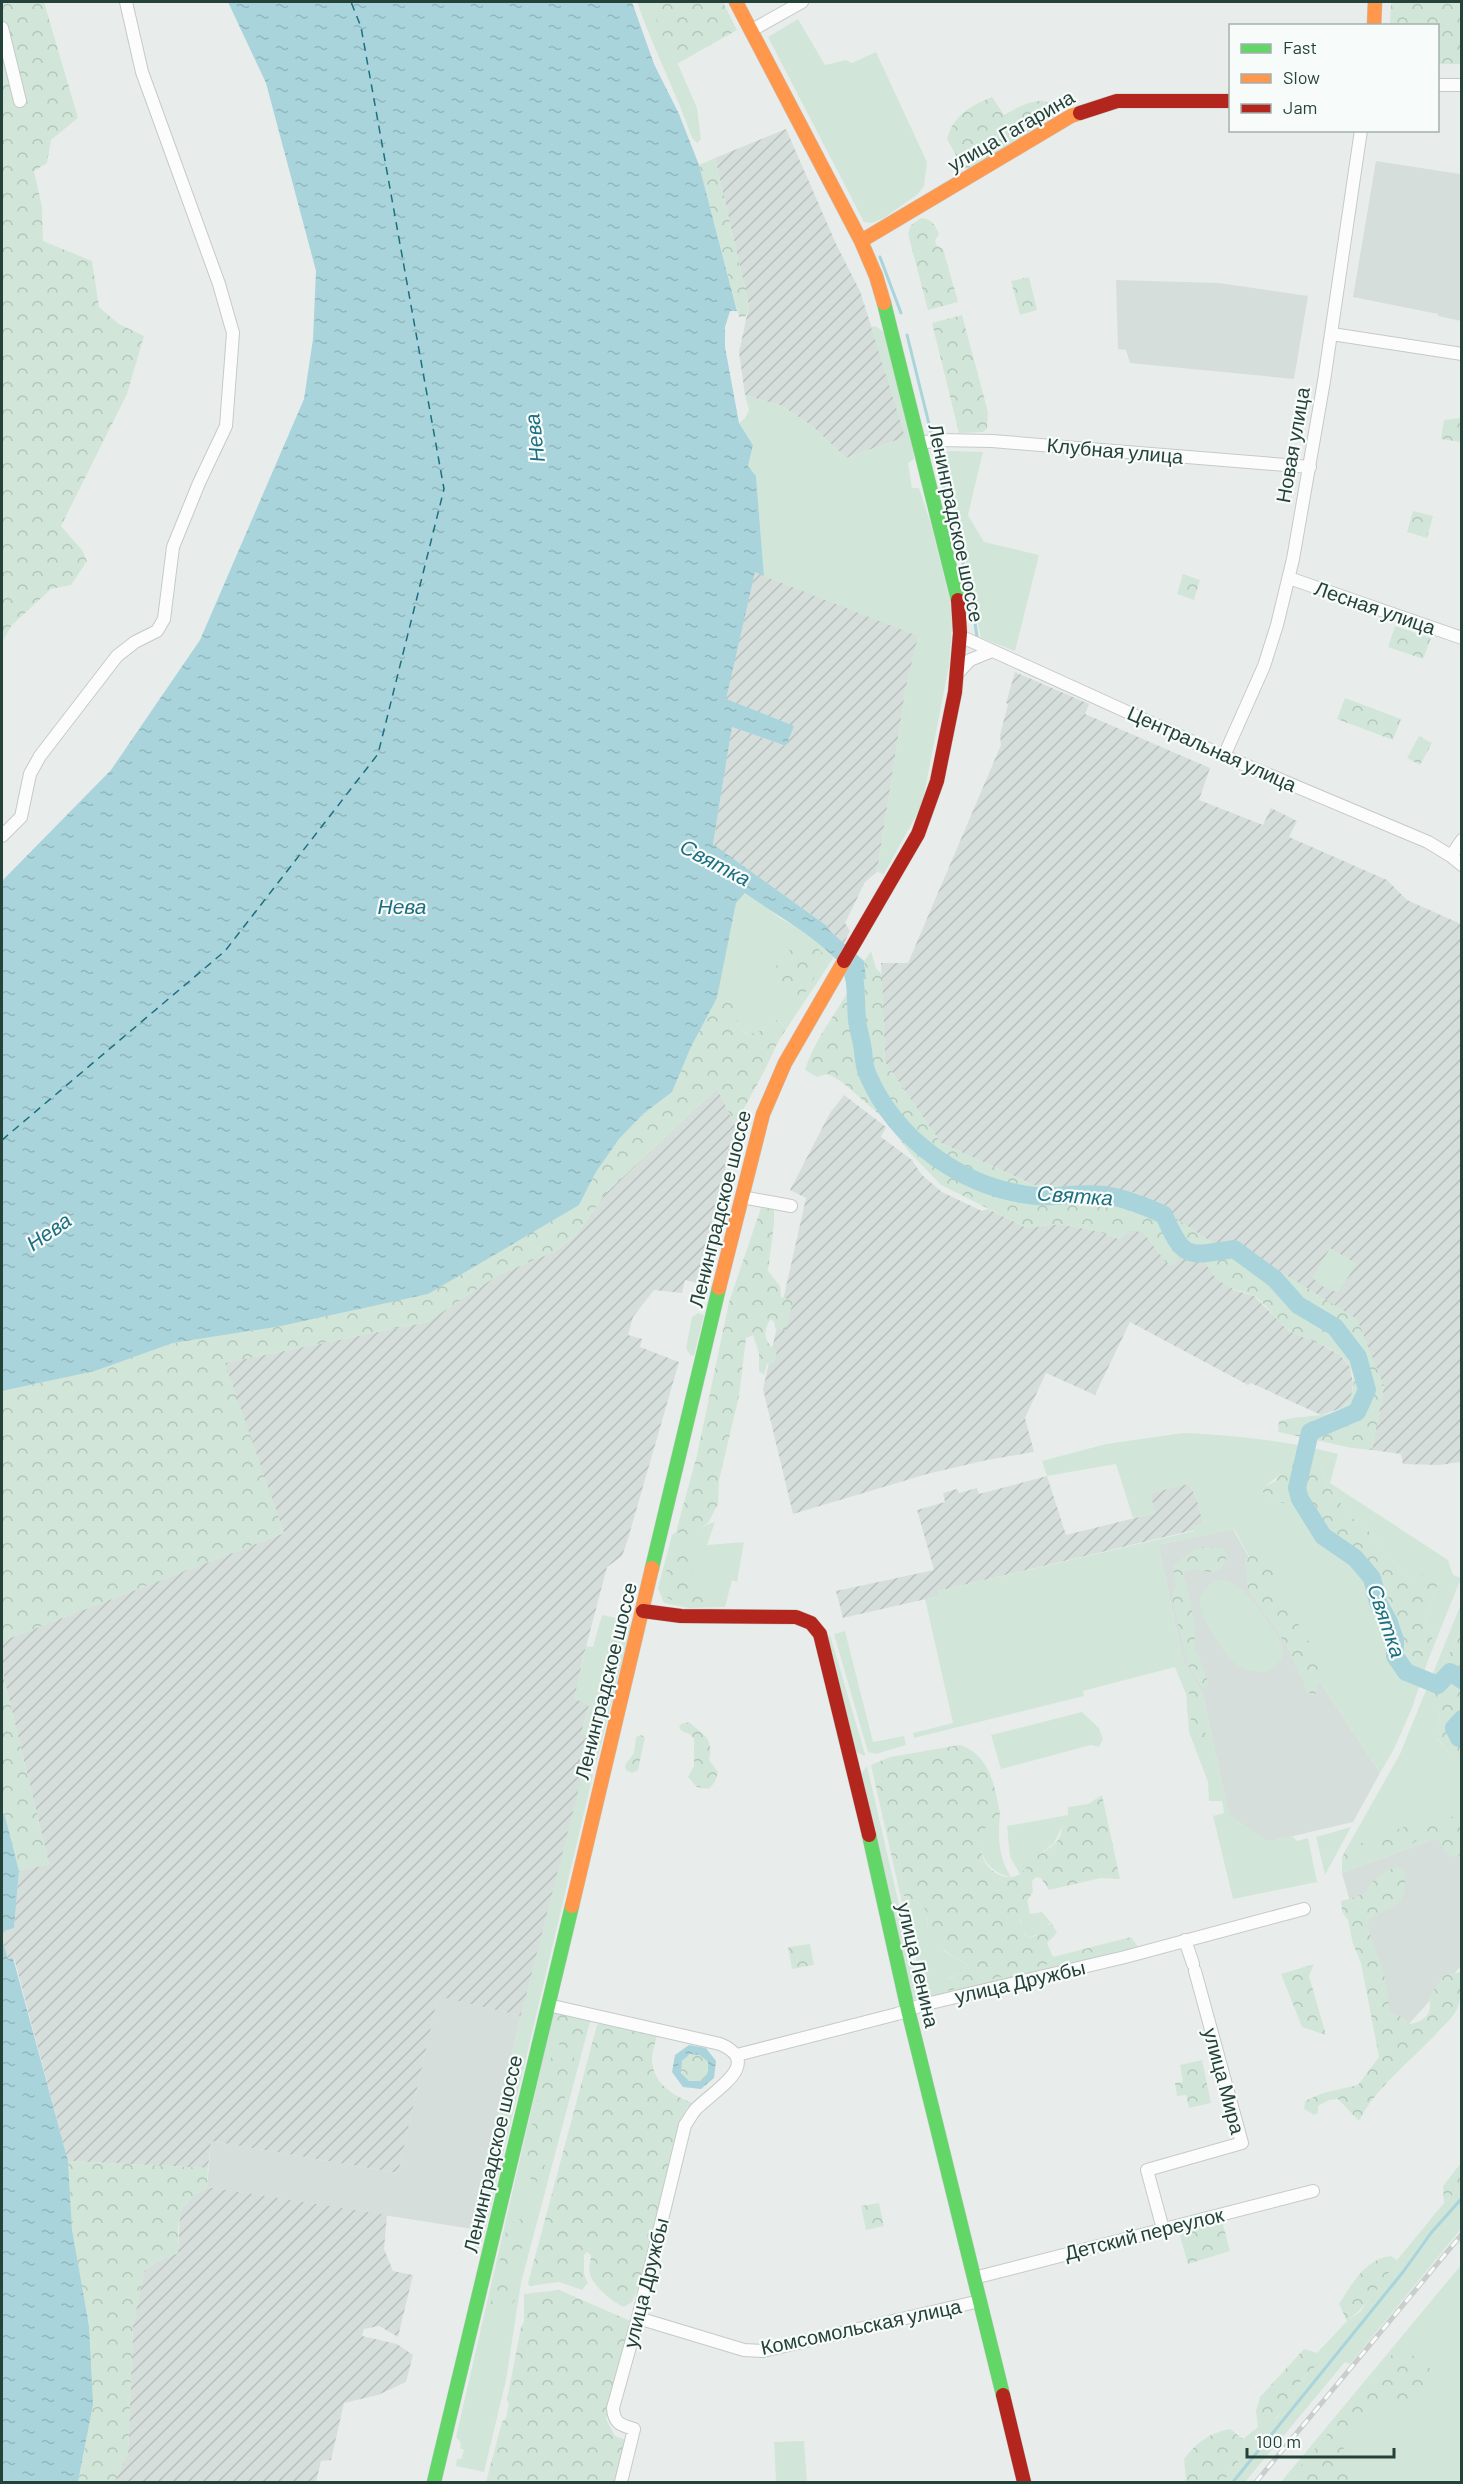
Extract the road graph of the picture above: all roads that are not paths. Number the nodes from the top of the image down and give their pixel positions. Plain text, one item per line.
1 (126, 2) edge
2 (736, 2) edge
3 (802, 2) edge
4 (1375, 2) edge
5 (1374, 24) edge
6 (2, 28) edge
7 (752, 30) junction
8 (1439, 85) edge
9 (1461, 85) edge
10 (20, 101) dead end
11 (1229, 101) edge
12 (1361, 132) edge
13 (861, 242) junction
14 (1332, 334) junction
15 (1461, 354) edge
16 (920, 443) junction
17 (1310, 467) junction
18 (1289, 578) junction
19 (960, 636) junction
20 (1461, 638) edge
21 (992, 651) junction
22 (957, 674) junction
23 (1224, 756) junction
24 (2, 836) edge
25 (1461, 840) edge
26 (1451, 856) junction
27 (1461, 865) edge
28 (742, 1197) junction
29 (791, 1206) dead end
30 (643, 1611) junction
31 (1304, 1909) dead end
32 (1185, 1940) junction
33 (548, 2005) junction
34 (908, 2010) junction
35 (737, 2055) junction
36 (1313, 2190) dead end
37 (1163, 2229) junction
38 (974, 2278) junction
39 (980, 2301) junction
40 (638, 2318) junction
41 (434, 2482) edge
42 (621, 2482) edge
43 (1024, 2482) edge

1 - 24 street
2 - 7 main road, Ленинградское шоссе
3 - 7 street
4 - 5 main road
6 - 10 street
7 - 13 main road, Ленинградское шоссе
8 - 9 street
11 - 13 main road, улица Гагарина
12 - 14 street, Новая улица
13 - 16 main road, Ленинградское шоссе
14 - 15 street
14 - 17 street, Новая улица
16 - 17 street, Клубная улица
16 - 19 main road, Ленинградское шоссе
17 - 18 street, Новая улица
18 - 20 street, Лесная улица
18 - 23 street, Новая улица
19 - 21 street, Центральная улица
19 - 22 main road, Ленинградское шоссе
21 - 22 street
21 - 23 street, Центральная улица
22 - 28 main road, Ленинградское шоссе
23 - 26 street, Центральная улица
25 - 26 street
26 - 27 street, Центральная улица
28 - 29 street
28 - 30 main road, Ленинградское шоссе
30 - 33 main road, Ленинградское шоссе
30 - 34 main road, улица Ленина
31 - 32 street, улица Дружбы
32 - 34 street, улица Дружбы
32 - 37 street, улица Мира
33 - 35 street
33 - 41 main road, Ленинградское шоссе
34 - 35 street, улица Дружбы
34 - 38 main road, улица Ленина
35 - 40 street, улица Дружбы
36 - 37 street, Детский переулок
37 - 38 street, Детский переулок
38 - 39 main road, улица Ленина
39 - 40 street, Комсомольская улица
39 - 43 main road, улица Ленина
40 - 42 street, улица Дружбы

